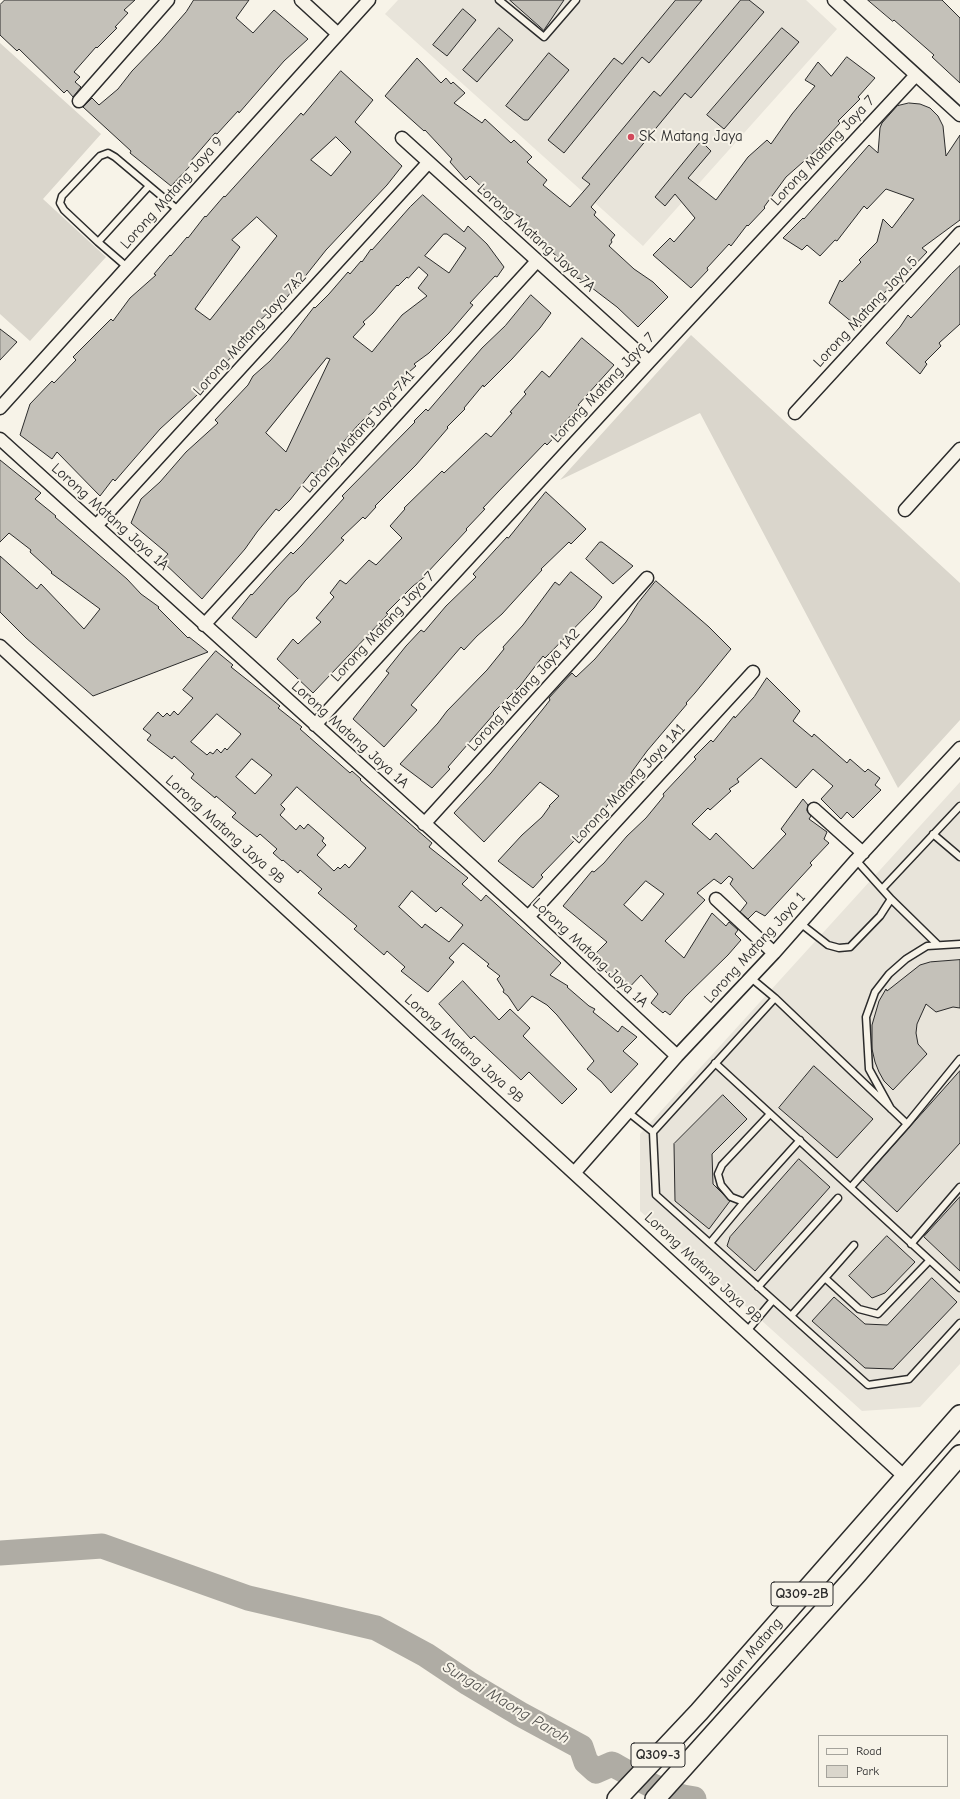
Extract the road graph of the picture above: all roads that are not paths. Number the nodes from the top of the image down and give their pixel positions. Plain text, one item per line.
1 (168, 0) edge
2 (301, 0) edge
3 (369, 0) edge
4 (499, 0) edge
5 (576, 0) edge
6 (834, 0) edge
7 (338, 34) junction
8 (916, 75) junction
9 (79, 101) dead end
10 (960, 115) edge
11 (402, 138) dead end
12 (428, 163) junction
13 (149, 186) junction
14 (178, 210) junction
15 (960, 233) edge
16 (98, 242) junction
17 (537, 261) junction
18 (127, 267) junction
19 (649, 362) junction
20 (0, 408) edge
21 (795, 413) dead end
22 (0, 439) edge
23 (960, 449) edge
24 (905, 510) dead end
25 (96, 526) junction
26 (647, 578) dead end
27 (204, 625) junction
28 (0, 646) edge
29 (753, 672) dead end
30 (314, 725) junction
31 (960, 748) edge
32 (960, 806) edge
33 (814, 809) dead end
34 (424, 824) junction
35 (933, 834) junction
36 (859, 856) junction
37 (960, 857) edge
38 (882, 889) junction
39 (716, 899) dead end
40 (891, 899) junction
41 (528, 917) junction
42 (800, 923) junction
43 (960, 944) edge
44 (938, 945) junction
45 (774, 953) junction
46 (751, 978) junction
47 (775, 998) junction
48 (677, 1056) junction
49 (960, 1059) edge
50 (715, 1063) junction
51 (891, 1109) junction
52 (628, 1112) junction
53 (770, 1114) junction
54 (907, 1124) junction
55 (653, 1132) junction
56 (800, 1140) junction
57 (575, 1172) junction
58 (851, 1187) junction
59 (960, 1187) edge
60 (838, 1198) dead end
61 (744, 1202) junction
62 (710, 1243) junction
63 (911, 1244) junction
64 (854, 1245) dead end
65 (929, 1261) junction
66 (826, 1278) junction
67 (758, 1287) junction
68 (960, 1288) edge
69 (773, 1300) junction
70 (791, 1316) junction
71 (960, 1324) edge
72 (747, 1331) junction
73 (960, 1415) edge
74 (960, 1455) edge
75 (905, 1477) junction
76 (699, 1712) joint
77 (617, 1799) edge
78 (655, 1799) edge

1 - 9 street
2 - 7 street
3 - 7 street, Lorong Matang Jaya 9
4 - 5 lane
6 - 8 street
7 - 14 street, Lorong Matang Jaya 9
8 - 10 street
8 - 19 street, Lorong Matang Jaya 7
11 - 12 street, Lorong Matang Jaya 7A
12 - 17 street, Lorong Matang Jaya 7A
12 - 25 street, Lorong Matang Jaya 7A2
13 - 14 lane
13 - 16 lane
13 - 16 lane
14 - 18 street, Lorong Matang Jaya 9
15 - 21 street, Lorong Matang Jaya 5
16 - 18 lane
17 - 19 street, Lorong Matang Jaya 7A
17 - 27 street, Lorong Matang Jaya 7A1
18 - 20 street, Lorong Matang Jaya 9
19 - 30 street, Lorong Matang Jaya 7
22 - 25 street, Lorong Matang Jaya 1A
23 - 24 street
25 - 27 street, Lorong Matang Jaya 1A
26 - 34 street, Lorong Matang Jaya 1A2
27 - 30 street, Lorong Matang Jaya 1A
28 - 57 street, Lorong Matang Jaya 9B
29 - 41 street, Lorong Matang Jaya 1A1
30 - 34 street, Lorong Matang Jaya 1A
31 - 36 street, Lorong Matang Jaya 1
32 - 35 lane
33 - 36 street
34 - 41 street, Lorong Matang Jaya 1A
35 - 37 lane
35 - 38 lane
36 - 38 lane
36 - 42 street, Lorong Matang Jaya 1
38 - 40 lane
39 - 45 street
40 - 42 lane
40 - 44 lane
41 - 48 street, Lorong Matang Jaya 1A
42 - 45 street, Lorong Matang Jaya 1
43 - 44 lane
44 - 51 lane
45 - 46 street, Lorong Matang Jaya 1
46 - 47 lane
46 - 48 street, Lorong Matang Jaya 1
47 - 50 lane
47 - 51 lane
48 - 52 street, Lorong Matang Jaya 1
49 - 54 lane
50 - 53 lane
50 - 55 lane
51 - 54 lane
52 - 55 lane
52 - 57 street, Lorong Matang Jaya 1
53 - 56 lane
53 - 61 lane
54 - 58 lane
55 - 62 lane
56 - 58 lane
56 - 61 lane
57 - 72 street, Lorong Matang Jaya 9B
58 - 63 lane
59 - 63 lane
60 - 67 lane
61 - 62 lane
62 - 67 lane
63 - 65 lane
64 - 66 lane
65 - 66 lane
65 - 68 lane
66 - 70 lane
67 - 69 lane
69 - 70 lane
69 - 72 lane
70 - 71 lane
72 - 75 street, Lorong Matang Jaya 9B
73 - 75 main road, Jalan Matang / Q309-2B
74 - 78 main road, Jalan Matang
75 - 76 main road, Jalan Matang / Q309-2B
76 - 77 main road, Jalan Matang / Q309-3

